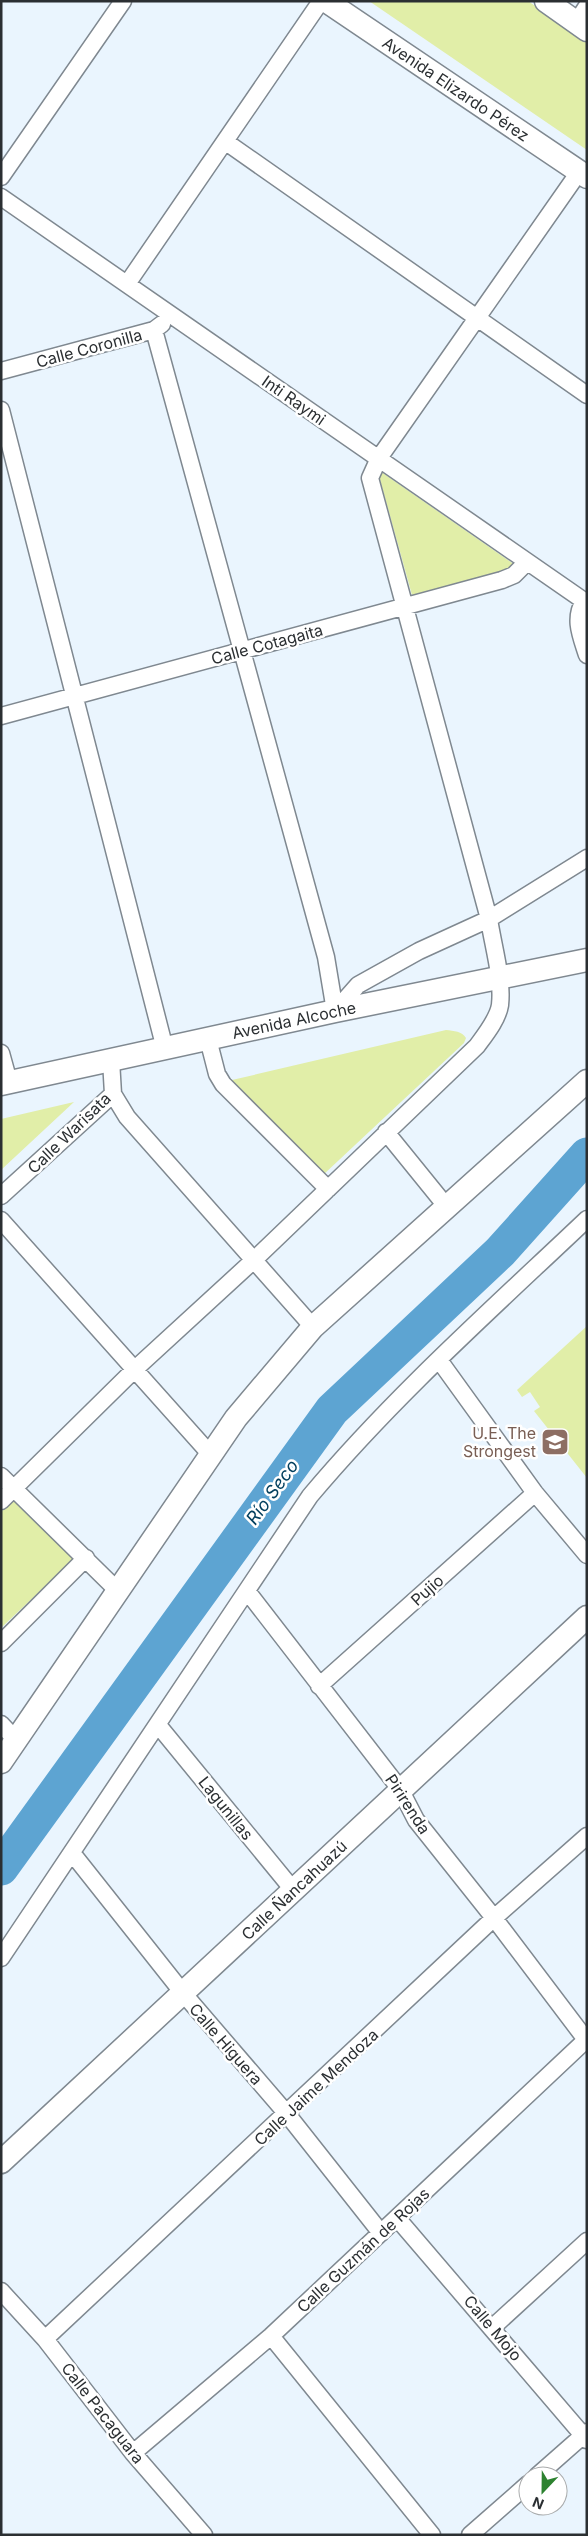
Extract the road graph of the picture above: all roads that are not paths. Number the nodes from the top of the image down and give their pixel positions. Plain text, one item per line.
1 (123, 1) edge
2 (321, 1) edge
3 (326, 1) edge
4 (546, 1) edge
5 (583, 19) edge
6 (226, 142) junction
7 (583, 175) edge
8 (1, 177) edge
9 (1, 197) edge
10 (127, 284) junction
11 (172, 315) junction
12 (475, 318) junction
13 (154, 330) junction
14 (1, 371) edge
15 (587, 395) edge
16 (1, 410) edge
17 (378, 458) junction
18 (527, 562) junction
19 (586, 602) edge
20 (404, 608) junction
21 (241, 652) junction
22 (587, 655) edge
23 (76, 696) junction
24 (1, 716) edge
25 (587, 858) edge
26 (489, 919) junction
27 (587, 960) edge
28 (499, 978) junction
29 (335, 1011) junction
30 (208, 1039) junction
31 (165, 1049) junction
32 (1, 1053) edge
33 (112, 1060) junction
34 (587, 1080) edge
35 (5, 1083) edge
36 (113, 1094) junction
37 (386, 1132) junction
38 (328, 1189) junction
39 (1, 1196) edge
40 (446, 1206) junction
41 (587, 1219) edge
42 (1, 1220) edge
43 (255, 1259) junction
44 (313, 1327) junction
45 (438, 1360) junction
46 (134, 1370) junction
47 (211, 1455) junction
48 (1, 1476) edge
49 (14, 1490) junction
50 (535, 1493) junction
51 (1, 1501) edge
52 (587, 1555) edge
53 (86, 1558) junction
54 (118, 1590) junction
55 (247, 1591) junction
56 (587, 1616) edge
57 (1, 1643) edge
58 (319, 1686) junction
59 (158, 1725) junction
60 (9, 1732) edge
61 (1, 1762) edge
62 (400, 1789) junction
63 (587, 1836) edge
64 (72, 1853) junction
65 (294, 1891) junction
66 (494, 1918) junction
67 (1, 1958) edge
68 (182, 1993) junction
69 (586, 2040) edge
70 (287, 2114) junction
71 (1, 2162) edge
72 (397, 2218) junction
73 (381, 2233) junction
74 (587, 2241) edge
75 (1, 2291) edge
76 (493, 2327) junction
77 (271, 2336) junction
78 (45, 2339) junction
79 (585, 2436) edge
80 (133, 2453) junction
81 (549, 2466) edge
82 (518, 2493) edge
83 (204, 2535) edge
84 (432, 2535) edge
85 (470, 2535) edge

1 - 8 street
2 - 6 street
3 - 7 street, Avenida Elizardo Pérez
4 - 5 street
6 - 10 street
6 - 12 street
7 - 12 street
9 - 10 street, Inti Raymi
10 - 11 street, Inti Raymi
11 - 13 street, Calle Coronilla
11 - 17 street, Inti Raymi
12 - 15 street
12 - 17 street
13 - 14 street, Calle Coronilla
13 - 21 street
16 - 23 street
17 - 18 street, Inti Raymi
17 - 20 street
18 - 19 street, Inti Raymi
18 - 20 street, Calle Cotagaita
19 - 22 street
20 - 21 street, Calle Cotagaita
20 - 26 street
21 - 23 street, Calle Cotagaita
21 - 29 street
23 - 24 street, Calle Cotagaita
23 - 31 street
25 - 26 street
26 - 28 street
26 - 29 street
27 - 28 street, Avenida Alcoche
28 - 29 street, Avenida Alcoche
28 - 37 street
29 - 30 street, Avenida Alcoche
30 - 31 street, Avenida Alcoche
30 - 38 street
31 - 33 street, Avenida Alcoche
32 - 35 street
33 - 35 street, Avenida Alcoche
33 - 36 street, Calle Warisata
34 - 40 street
36 - 39 street, Calle Warisata
36 - 43 street
37 - 38 street
37 - 40 street
38 - 43 street
40 - 44 street
41 - 45 street
42 - 46 street
43 - 44 street
43 - 46 street
44 - 47 street
45 - 50 street
45 - 55 street
46 - 47 street
46 - 49 street
47 - 54 street
48 - 49 street
49 - 51 street
49 - 53 street
50 - 52 street
50 - 58 street, Pujio
53 - 54 street
53 - 57 street
54 - 60 street
55 - 58 street, Pirirenda
55 - 59 street
56 - 62 street, Calle Ñancahuazú
58 - 62 street, Pirirenda
59 - 64 street
59 - 65 street, Lagunillas
60 - 61 street
62 - 65 street, Calle Ñancahuazú
62 - 66 street, Pirirenda
63 - 66 street, Calle Jaime Mendoza
64 - 67 street
64 - 68 street, Calle Higuera
65 - 68 street, Calle Ñancahuazú
66 - 69 street, Pirirenda
66 - 70 street, Calle Jaime Mendoza
68 - 70 street, Calle Higuera
68 - 71 street, Calle Ñancahuazú
69 - 72 street, Calle Guzmán de Rojas
70 - 73 street, Calle Higuera
70 - 78 street, Calle Jaime Mendoza
72 - 73 street, Calle Guzmán de Rojas
72 - 76 street, Calle Mojo
73 - 77 street, Calle Guzmán de Rojas
74 - 76 street
75 - 78 street, Calle Pacaguara
76 - 79 street, Calle Mojo
77 - 80 street, Calle Guzmán de Rojas
77 - 84 street
78 - 80 street, Calle Pacaguara
79 - 81 street
80 - 83 street, Calle Pacaguara
82 - 85 street

